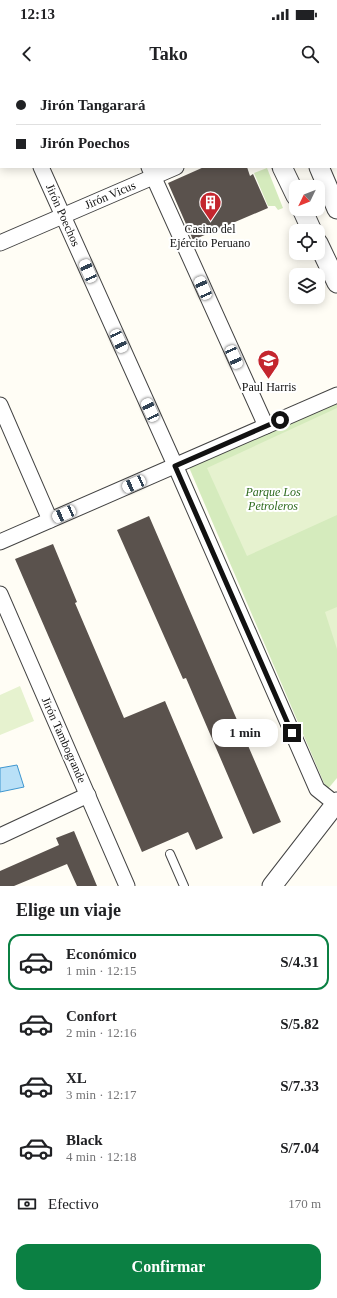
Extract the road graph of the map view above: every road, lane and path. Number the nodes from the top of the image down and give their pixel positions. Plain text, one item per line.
1 (41, 168) edge
2 (171, 168) edge
3 (282, 168) edge
4 (319, 168) edge
5 (151, 172) edge
6 (289, 182) edge
7 (337, 209) edge
8 (63, 216) junction
9 (0, 243) edge
10 (325, 258) edge
11 (337, 283) edge
12 (337, 394) edge
13 (0, 405) edge
14 (266, 426) junction
15 (175, 466) junction
16 (50, 520) junction
17 (0, 542) edge
18 (0, 594) edge
19 (88, 795) junction
20 (337, 803) edge
21 (0, 836) edge
22 (170, 854) dead end
23 (127, 886) edge
24 (184, 886) edge
25 (272, 886) edge

1 - 8 street, Jirón Poechos
2 - 5 street, Jirón Vicus
3 - 6 street
4 - 7 street
5 - 8 street, Jirón Vicus
5 - 14 street
8 - 9 street, Jirón Vicus
8 - 15 street, Jirón Poechos
10 - 11 street
12 - 14 street
13 - 16 street
14 - 15 street
15 - 16 street
15 - 20 street, Jirón Poechos
16 - 17 street
18 - 19 street, Jirón Tambogrande
19 - 21 street
19 - 23 street, Jirón Tambogrande
20 - 25 street
22 - 24 lane

